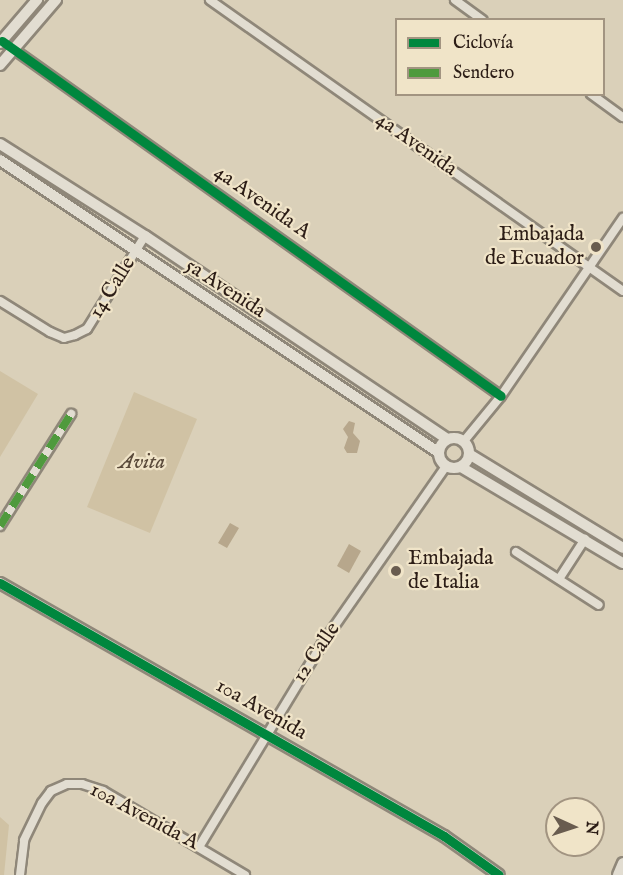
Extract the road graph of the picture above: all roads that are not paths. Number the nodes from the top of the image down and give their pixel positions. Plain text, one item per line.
1 (37, 0) edge
2 (56, 0) edge
3 (210, 0) edge
4 (455, 0) edge
5 (480, 18) edge
6 (1, 42) edge
7 (14, 49) junction
8 (0, 64) edge
9 (594, 96) edge
10 (623, 117) edge
11 (0, 144) edge
12 (0, 160) edge
13 (623, 218) edge
14 (145, 236) junction
15 (137, 250) junction
16 (589, 267) junction
17 (623, 291) edge
18 (0, 301) edge
19 (501, 396) junction
20 (71, 414) dead end
21 (447, 439) junction
22 (464, 441) junction
23 (438, 452) junction
24 (469, 453) junction
25 (446, 466) junction
26 (461, 467) junction
27 (0, 526) edge
28 (585, 539) junction
29 (623, 548) edge
30 (516, 552) dead end
31 (623, 563) edge
32 (559, 579) junction
33 (0, 583) edge
34 (599, 605) dead end
35 (265, 733) junction
36 (199, 847) junction
37 (623, 863) edge
38 (20, 875) edge
39 (245, 875) edge
40 (499, 875) edge
41 (618, 875) edge

1 - 6 street
2 - 7 street
3 - 16 street, 4a Avenida
4 - 5 street
6 - 7 street, 4a Avenida A
7 - 8 street
7 - 19 street, 4a Avenida A
9 - 10 street
11 - 14 street, 5a Avenida
12 - 15 street, 5a Avenida
13 - 16 street
14 - 15 street, 14 Calle
14 - 21 street, 5a Avenida
15 - 18 street, 14 Calle
15 - 23 street, 5a Avenida
16 - 17 street, 4a Avenida
16 - 19 street
19 - 22 street
20 - 27 street
21 - 22 street
21 - 23 street
22 - 24 street
23 - 25 street
24 - 26 street
24 - 29 street
25 - 26 street
25 - 35 street, 12 Calle
26 - 28 street
28 - 31 street
28 - 32 street
30 - 32 street
32 - 34 street
33 - 35 street, 10a Avenida
35 - 36 street, 12 Calle
35 - 40 street, 10a Avenida
36 - 38 street, 10a Avenida A
36 - 39 street, 10a Avenida A
37 - 41 street

